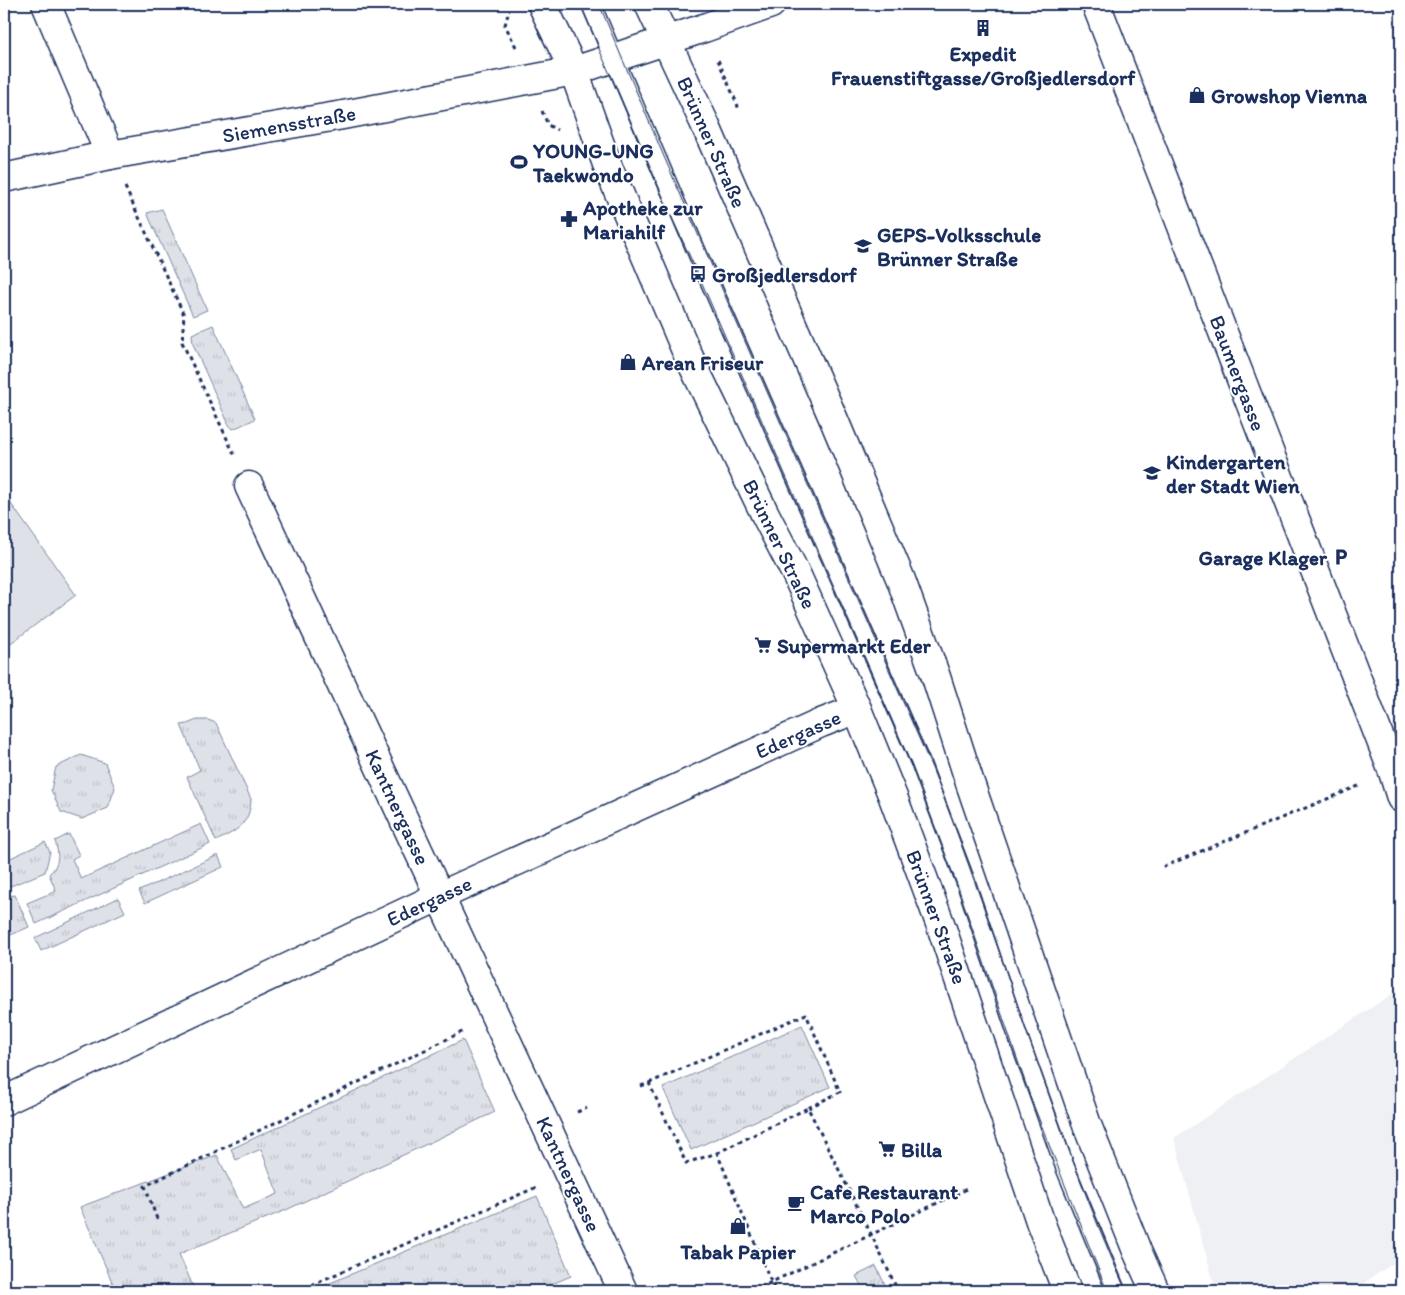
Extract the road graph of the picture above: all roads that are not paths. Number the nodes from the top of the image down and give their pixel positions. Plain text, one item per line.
1 (46, 4) edge
2 (542, 4) edge
3 (590, 4) edge
4 (649, 4) edge
5 (771, 4) edge
6 (1096, 4) edge
7 (667, 40) junction
8 (613, 58) junction
9 (574, 71) junction
10 (110, 155) junction
11 (4, 178) edge
12 (249, 486) road end
13 (856, 709) junction
14 (1401, 798) edge
15 (440, 896) junction
16 (4, 1101) edge
17 (623, 1291) edge
18 (1067, 1291) edge
19 (1116, 1291) edge
20 (1155, 1291) edge

1 - 10 main road
2 - 9 main road, Brünner Straße
3 - 8 lane
4 - 7 main road, Brünner Straße
5 - 7 main road, Siemensstraße
6 - 14 main road, Baumergasse
7 - 8 main road, Siemensstraße
7 - 20 main road, Brünner Straße
8 - 9 main road, Siemensstraße
8 - 19 lane
9 - 10 main road, Siemensstraße
9 - 13 main road, Brünner Straße
10 - 11 main road, Siemensstraße
12 - 15 main road, Kantnergasse
13 - 15 main road, Edergasse
13 - 18 main road, Brünner Straße
15 - 16 main road, Edergasse
15 - 17 main road, Kantnergasse

